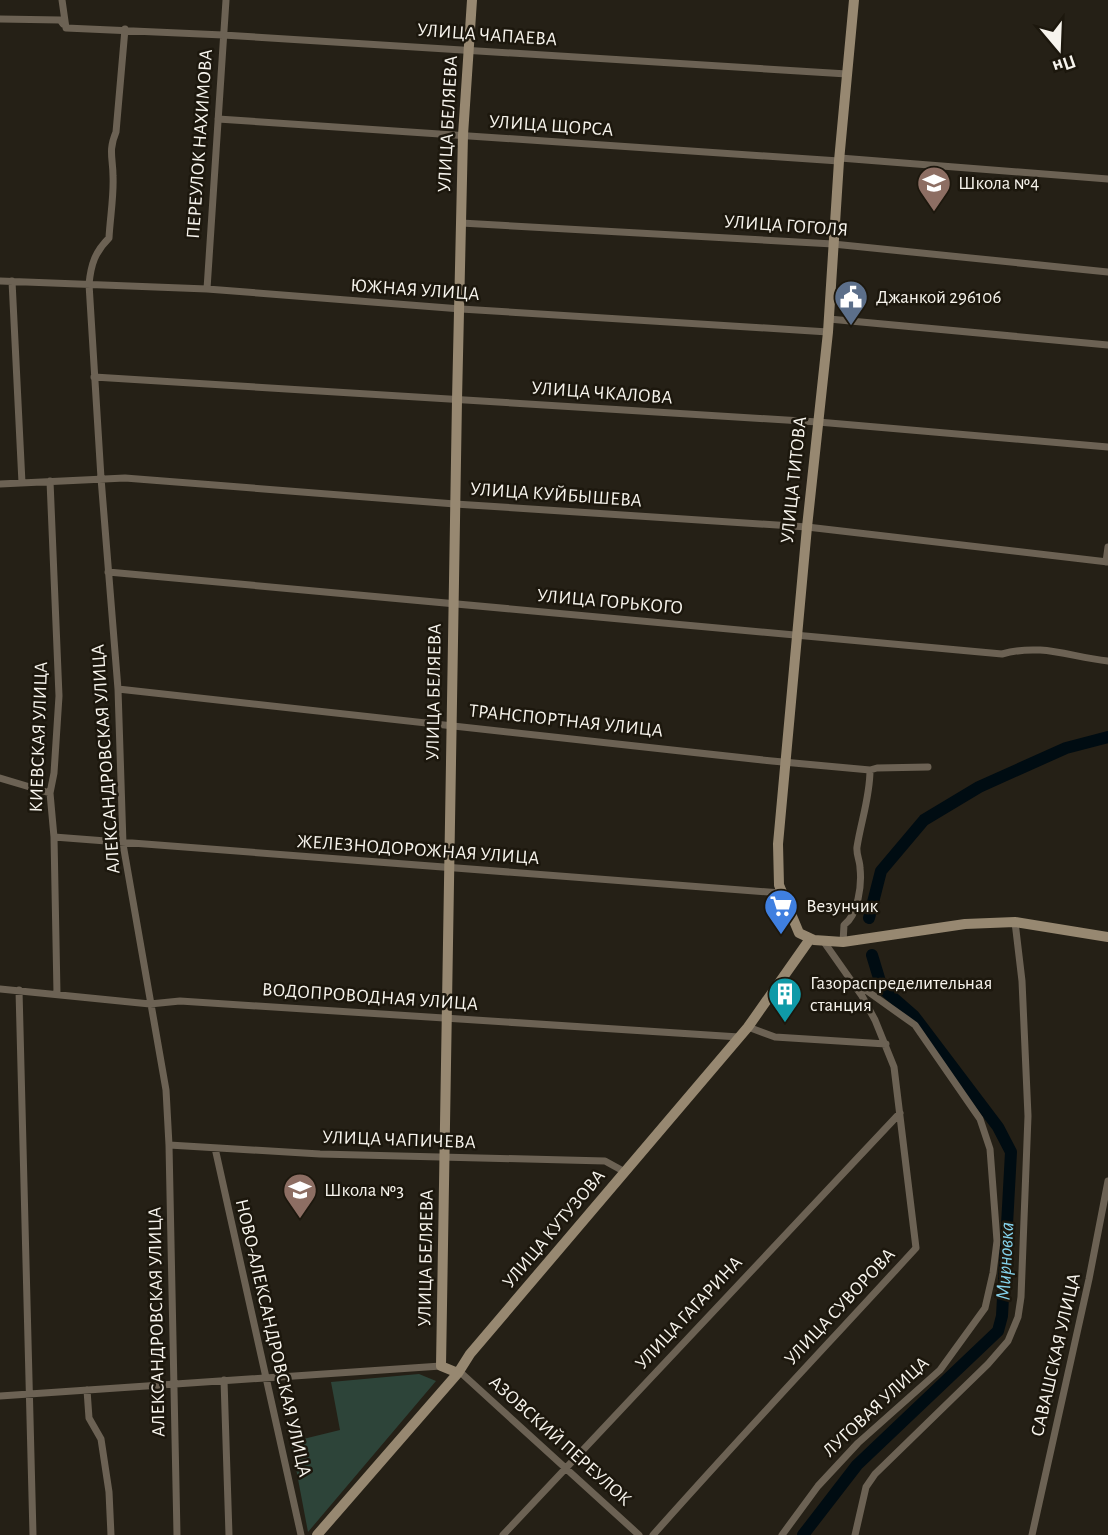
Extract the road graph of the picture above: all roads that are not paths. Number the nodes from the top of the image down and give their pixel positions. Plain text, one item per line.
1 (62, 0) edge
2 (226, 0) edge
3 (472, 0) edge
4 (854, 0) edge
5 (0, 19) edge
6 (66, 28) junction
7 (125, 29) junction
8 (223, 35) junction
9 (470, 49) junction
10 (847, 74) junction
11 (218, 119) junction
12 (463, 135) junction
13 (840, 160) junction
14 (1108, 180) edge
15 (461, 223) junction
16 (833, 244) junction
17 (1108, 272) edge
18 (0, 281) edge
19 (12, 281) junction
20 (89, 284) junction
21 (207, 289) junction
22 (461, 309) junction
23 (829, 319) junction
24 (828, 332) junction
25 (1108, 345) edge
26 (94, 377) junction
27 (457, 400) junction
28 (818, 422) junction
29 (1108, 447) edge
30 (101, 478) junction
31 (50, 481) junction
32 (22, 483) junction
33 (0, 484) edge
34 (455, 504) junction
35 (807, 527) junction
36 (1108, 547) edge
37 (1107, 562) edge
38 (108, 572) junction
39 (453, 603) junction
40 (798, 634) junction
41 (1108, 661) edge
42 (118, 689) junction
43 (451, 724) junction
44 (786, 761) junction
45 (928, 768) dead end
46 (870, 770) junction
47 (0, 778) edge
48 (50, 793) junction
49 (54, 837) junction
50 (123, 844) junction
51 (449, 867) junction
52 (781, 893) junction
53 (1015, 922) junction
54 (1108, 937) edge
55 (810, 939) junction
56 (824, 942) junction
57 (843, 942) junction
58 (850, 979) junction
59 (0, 989) edge
60 (19, 990) junction
61 (57, 994) junction
62 (150, 1004) junction
63 (447, 1017) junction
64 (748, 1027) junction
65 (739, 1037) junction
66 (886, 1044) junction
67 (900, 1113) junction
68 (169, 1146) junction
69 (215, 1148) junction
70 (445, 1157) junction
71 (625, 1172) junction
72 (1108, 1181) edge
73 (441, 1366) junction
74 (458, 1372) junction
75 (266, 1377) junction
76 (224, 1380) junction
77 (173, 1383) junction
78 (87, 1390) junction
79 (29, 1394) junction
80 (0, 1396) edge
81 (565, 1468) junction
82 (33, 1535) edge
83 (111, 1535) edge
84 (177, 1535) edge
85 (229, 1535) edge
86 (301, 1535) edge
87 (317, 1535) edge
88 (503, 1535) edge
89 (639, 1535) edge
90 (653, 1535) edge
91 (782, 1535) edge
92 (855, 1535) edge
93 (1032, 1535) edge

1 - 6 street
2 - 8 street, ПЕРЕУЛОК НАХИМОВА
3 - 9 main road, УЛИЦА БЕЛЯЕВА
4 - 10 main road, УЛИЦА ТИТОВА
5 - 6 street, УЛИЦА ЧАПАЕВА
6 - 7 street, УЛИЦА ЧАПАЕВА
7 - 8 street, УЛИЦА ЧАПАЕВА
7 - 20 street, АЛЕКСАНДРОВСКАЯ УЛИЦА
8 - 9 street, УЛИЦА ЧАПАЕВА
8 - 11 street, ПЕРЕУЛОК НАХИМОВА
9 - 10 street, УЛИЦА ЧАПАЕВА
9 - 12 main road, УЛИЦА БЕЛЯЕВА
10 - 13 main road, УЛИЦА ТИТОВА
11 - 12 street, УЛИЦА ЩОРСА
11 - 21 street, ПЕРЕУЛОК НАХИМОВА
12 - 13 street, УЛИЦА ЩОРСА
12 - 15 main road, УЛИЦА БЕЛЯЕВА
13 - 14 street, УЛИЦА ЩОРСА
13 - 16 main road, УЛИЦА ТИТОВА
15 - 16 street, УЛИЦА ГОГОЛЯ
15 - 22 main road, УЛИЦА БЕЛЯЕВА
16 - 17 street, УЛИЦА ГОГОЛЯ
16 - 23 main road, УЛИЦА ТИТОВА
18 - 19 street, ЮЖНАЯ УЛИЦА
19 - 20 street, ЮЖНАЯ УЛИЦА
19 - 32 street
20 - 21 street, ЮЖНАЯ УЛИЦА
20 - 26 street, АЛЕКСАНДРОВСКАЯ УЛИЦА
21 - 22 street, ЮЖНАЯ УЛИЦА
22 - 24 street, ЮЖНАЯ УЛИЦА
22 - 27 main road, УЛИЦА БЕЛЯЕВА
23 - 24 main road, УЛИЦА ТИТОВА
23 - 25 street
24 - 28 main road, УЛИЦА ТИТОВА
26 - 27 street, УЛИЦА ЧКАЛОВА
26 - 30 street, АЛЕКСАНДРОВСКАЯ УЛИЦА
27 - 28 street, УЛИЦА ЧКАЛОВА
27 - 34 main road, УЛИЦА БЕЛЯЕВА
28 - 29 street, УЛИЦА ЧКАЛОВА
28 - 35 main road, УЛИЦА ТИТОВА
30 - 31 street, УЛИЦА КУЙБЫШЕВА
30 - 34 street, УЛИЦА КУЙБЫШЕВА
30 - 38 street, АЛЕКСАНДРОВСКАЯ УЛИЦА
31 - 32 street, УЛИЦА КУЙБЫШЕВА
31 - 48 street, КИЕВСКАЯ УЛИЦА
32 - 33 street, УЛИЦА КУЙБЫШЕВА
34 - 35 street, УЛИЦА КУЙБЫШЕВА
34 - 39 main road, УЛИЦА БЕЛЯЕВА
35 - 37 street, УЛИЦА КУЙБЫШЕВА
35 - 40 main road, УЛИЦА ТИТОВА
36 - 37 street
38 - 39 street, УЛИЦА ГОРЬКОГО
38 - 42 street, АЛЕКСАНДРОВСКАЯ УЛИЦА
39 - 40 street, УЛИЦА ГОРЬКОГО
39 - 43 main road, УЛИЦА БЕЛЯЕВА
40 - 41 street, УЛИЦА ГОРЬКОГО
40 - 44 main road, УЛИЦА ТИТОВА
42 - 43 street, ТРАНСПОРТНАЯ УЛИЦА
42 - 50 street, АЛЕКСАНДРОВСКАЯ УЛИЦА
43 - 44 street, ТРАНСПОРТНАЯ УЛИЦА
43 - 51 main road, УЛИЦА БЕЛЯЕВА
44 - 46 street, ТРАНСПОРТНАЯ УЛИЦА
44 - 52 main road, УЛИЦА ТИТОВА
45 - 46 street, ТРАНСПОРТНАЯ УЛИЦА
46 - 57 street
47 - 48 street
48 - 49 street, КИЕВСКАЯ УЛИЦА
49 - 50 street, ЖЕЛЕЗНОДОРОЖНАЯ УЛИЦА
49 - 61 street, КИЕВСКАЯ УЛИЦА
50 - 51 street, ЖЕЛЕЗНОДОРОЖНАЯ УЛИЦА
50 - 62 street, АЛЕКСАНДРОВСКАЯ УЛИЦА
51 - 52 street, ЖЕЛЕЗНОДОРОЖНАЯ УЛИЦА
51 - 63 main road, УЛИЦА БЕЛЯЕВА
52 - 55 main road, УЛИЦА ТИТОВА
53 - 54 main road
53 - 57 main road
53 - 92 street
55 - 56 main road
55 - 64 main road, УЛИЦА КУТУЗОВА
56 - 57 main road
56 - 58 street, УЛИЦА СУВОРОВА
58 - 66 street, УЛИЦА СУВОРОВА
58 - 91 street, ЛУГОВАЯ УЛИЦА
59 - 60 street, ВОДОПРОВОДНАЯ УЛИЦА
60 - 61 street, ВОДОПРОВОДНАЯ УЛИЦА
60 - 79 street
61 - 62 street, ВОДОПРОВОДНАЯ УЛИЦА
62 - 63 street, ВОДОПРОВОДНАЯ УЛИЦА
62 - 68 street, АЛЕКСАНДРОВСКАЯ УЛИЦА
63 - 65 street, ВОДОПРОВОДНАЯ УЛИЦА
63 - 70 main road, УЛИЦА БЕЛЯЕВА
64 - 65 main road, УЛИЦА КУТУЗОВА
64 - 66 street
65 - 71 main road, УЛИЦА КУТУЗОВА
66 - 67 street, УЛИЦА СУВОРОВА
67 - 81 street, УЛИЦА ГАГАРИНА
67 - 90 street, УЛИЦА СУВОРОВА
68 - 69 street, УЛИЦА ЧАПИЧЕВА
68 - 77 street, АЛЕКСАНДРОВСКАЯ УЛИЦА
69 - 70 street, УЛИЦА ЧАПИЧЕВА
69 - 75 street, НОВО-АЛЕКСАНДРОВСКАЯ УЛИЦА
70 - 71 street, УЛИЦА ЧАПИЧЕВА
70 - 73 main road, УЛИЦА БЕЛЯЕВА
71 - 74 main road, УЛИЦА КУТУЗОВА
72 - 93 street, САВАШСКАЯ УЛИЦА
73 - 74 main road
73 - 75 street
74 - 81 street, АЗОВСКИЙ ПЕРЕУЛОК
74 - 87 main road, УЛИЦА КУТУЗОВА
75 - 76 street
75 - 86 street, НОВО-АЛЕКСАНДРОВСКАЯ УЛИЦА
76 - 77 street
76 - 85 street
77 - 78 street
77 - 84 street, АЛЕКСАНДРОВСКАЯ УЛИЦА
78 - 79 street
78 - 83 street
79 - 80 street
79 - 82 street
81 - 88 street, УЛИЦА ГАГАРИНА
81 - 89 street, АЗОВСКИЙ ПЕРЕУЛОК

